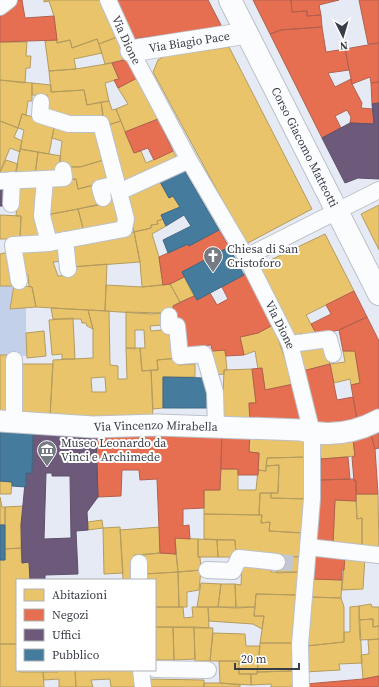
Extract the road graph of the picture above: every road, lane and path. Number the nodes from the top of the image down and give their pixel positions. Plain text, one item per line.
1 (9, 0) edge
2 (108, 0) edge
3 (230, 0) edge
4 (0, 7) edge
5 (247, 33) junction
6 (131, 51) junction
7 (42, 102) dead end
8 (189, 160) junction
9 (63, 170) dead end
10 (45, 179) junction
11 (6, 181) edge
12 (118, 188) junction
13 (379, 190) edge
14 (102, 198) dead end
15 (10, 204) dead end
16 (337, 211) junction
17 (57, 242) junction
18 (246, 256) junction
19 (68, 269) dead end
20 (19, 281) dead end
21 (379, 294) edge
22 (169, 316) dead end
23 (290, 344) junction
24 (332, 354) dead end
25 (14, 360) dead end
26 (379, 420) edge
27 (7, 421) edge
28 (216, 428) junction
29 (312, 433) junction
30 (308, 547) junction
31 (379, 556) edge
32 (277, 562) tunnel mouth
33 (139, 563) dead end
34 (207, 570) dead end
35 (139, 579) edge
36 (156, 669) edge
37 (208, 670) dead end
38 (141, 671) edge
39 (143, 687) edge
40 (301, 687) edge

1 - 4 street
2 - 6 street, Via Dione
3 - 5 street, Corso Giacomo Matteotti
5 - 6 street, Via Biagio Pace
5 - 16 street, Corso Giacomo Matteotti
6 - 8 street, Via Dione
7 - 12 street
8 - 12 street
8 - 18 street, Via Dione
9 - 10 street
10 - 11 street
10 - 17 street
11 - 15 street
12 - 14 street
12 - 17 street
13 - 16 street
16 - 18 street
16 - 21 street, Corso Giacomo Matteotti
17 - 19 street
17 - 20 street
18 - 23 street, Via Dione
22 - 28 street
23 - 24 street
23 - 29 street, Via Dione
25 - 27 street
26 - 29 street, Via Vincenzo Mirabella
27 - 28 street, Via Vincenzo Mirabella
28 - 29 street, Via Vincenzo Mirabella
29 - 30 street, Via Dione
30 - 31 street
30 - 40 street, Via Dione
32 - 34 street
33 - 35 street
36 - 37 street
38 - 39 street

